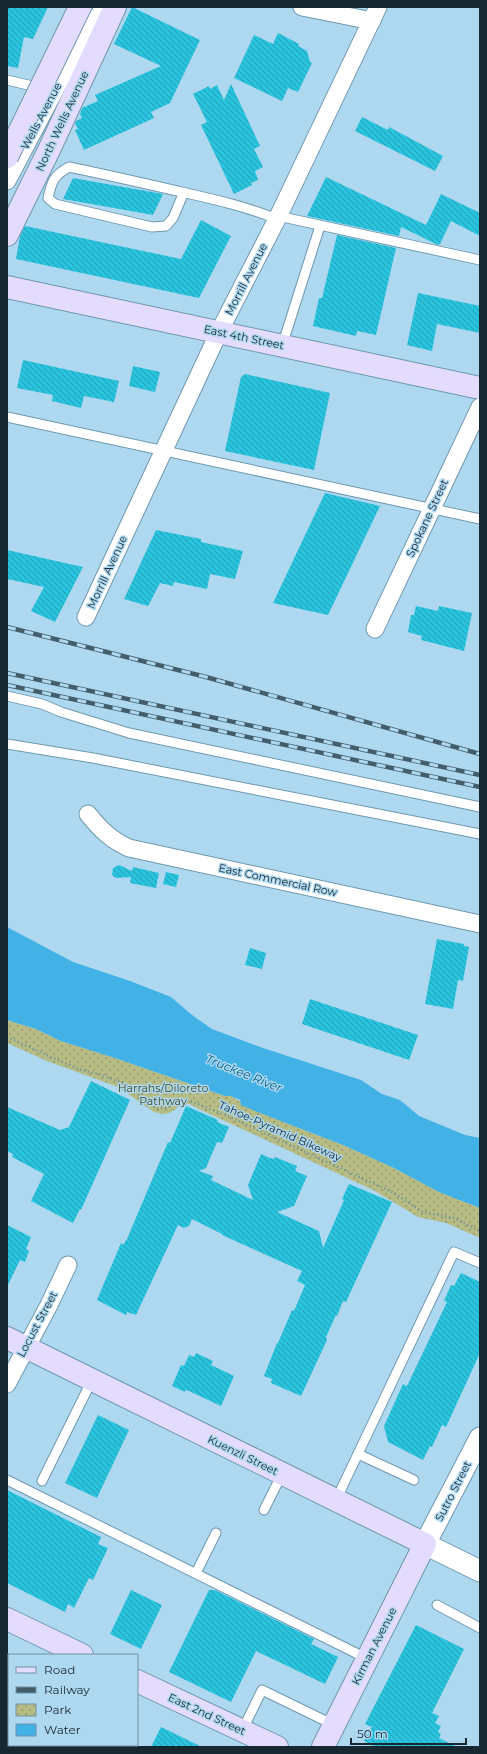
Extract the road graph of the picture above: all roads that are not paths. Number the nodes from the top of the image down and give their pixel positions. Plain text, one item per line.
1 (80, 7) edge
2 (91, 7) edge
3 (104, 7) edge
4 (115, 7) edge
5 (302, 7) edge
6 (375, 14) edge
7 (75, 52) junction
8 (7, 80) edge
9 (54, 91) junction
10 (7, 157) edge
11 (7, 180) edge
12 (184, 192) junction
13 (277, 218) junction
14 (320, 226) junction
15 (7, 235) edge
16 (480, 260) edge
17 (7, 287) edge
18 (219, 332) junction
19 (282, 346) junction
20 (480, 388) edge
21 (480, 407) edge
22 (7, 417) edge
23 (163, 450) junction
24 (432, 509) junction
25 (480, 519) edge
26 (86, 617) dead end
27 (375, 629) dead end
28 (7, 696) edge
29 (7, 744) edge
30 (480, 807) edge
31 (88, 814) dead end
32 (480, 834) edge
33 (480, 924) edge
34 (480, 1263) edge
35 (68, 1265) dead end
36 (16, 1343) edge
37 (92, 1380) junction
38 (7, 1384) edge
39 (480, 1438) edge
40 (358, 1454) junction
41 (282, 1474) junction
42 (7, 1480) edge
43 (414, 1480) dead end
44 (42, 1481) dead end
45 (336, 1500) junction
46 (264, 1510) dead end
47 (216, 1533) dead end
48 (425, 1544) junction
49 (480, 1571) edge
50 (196, 1573) junction
51 (437, 1605) dead end
52 (7, 1619) edge
53 (480, 1628) edge
54 (80, 1654) edge
55 (368, 1659) junction
56 (138, 1681) edge
57 (334, 1725) junction
58 (242, 1731) junction
59 (277, 1747) edge
60 (323, 1747) edge

1 - 10 main road, bridge
2 - 7 street, Wells Avenue
3 - 7 street, Wells Avenue
4 - 15 main road, North Wells Avenue
5 - 6 street
6 - 13 street, Morrill Avenue
7 - 9 street, Wells Avenue
8 - 9 lane
9 - 11 street, Wells Avenue
12 - 12 lane
12 - 13 lane
13 - 14 lane
13 - 18 street, Morrill Avenue
14 - 16 lane
14 - 19 lane
17 - 18 main road, East 4th Street
18 - 19 main road, East 4th Street
18 - 23 street, Morrill Avenue
19 - 20 main road, East 4th Street
21 - 24 street, Spokane Street
22 - 23 lane
23 - 24 lane
23 - 26 street, Morrill Avenue
24 - 25 lane
24 - 27 street, Spokane Street
28 - 30 lane
29 - 32 lane
31 - 33 street, East Commercial Row
34 - 40 lane
35 - 36 street, Locust Street
36 - 37 main road, Kuenzli Street
36 - 38 street, Locust Street
37 - 41 main road, Kuenzli Street
37 - 44 lane
39 - 48 street, Sutro Street
40 - 43 lane
40 - 45 lane
41 - 45 main road, Kuenzli Street
41 - 46 lane
42 - 50 lane
45 - 48 main road, Kuenzli Street
47 - 50 lane
48 - 49 street, Kuenzli Street
48 - 55 main road, Kirman Avenue
50 - 55 lane
51 - 53 lane
52 - 54 main road
55 - 57 main road, Kirman Avenue
56 - 58 main road, East 2nd Street
57 - 58 lane
57 - 60 main road, Kirman Avenue
58 - 59 main road, East 2nd Street

